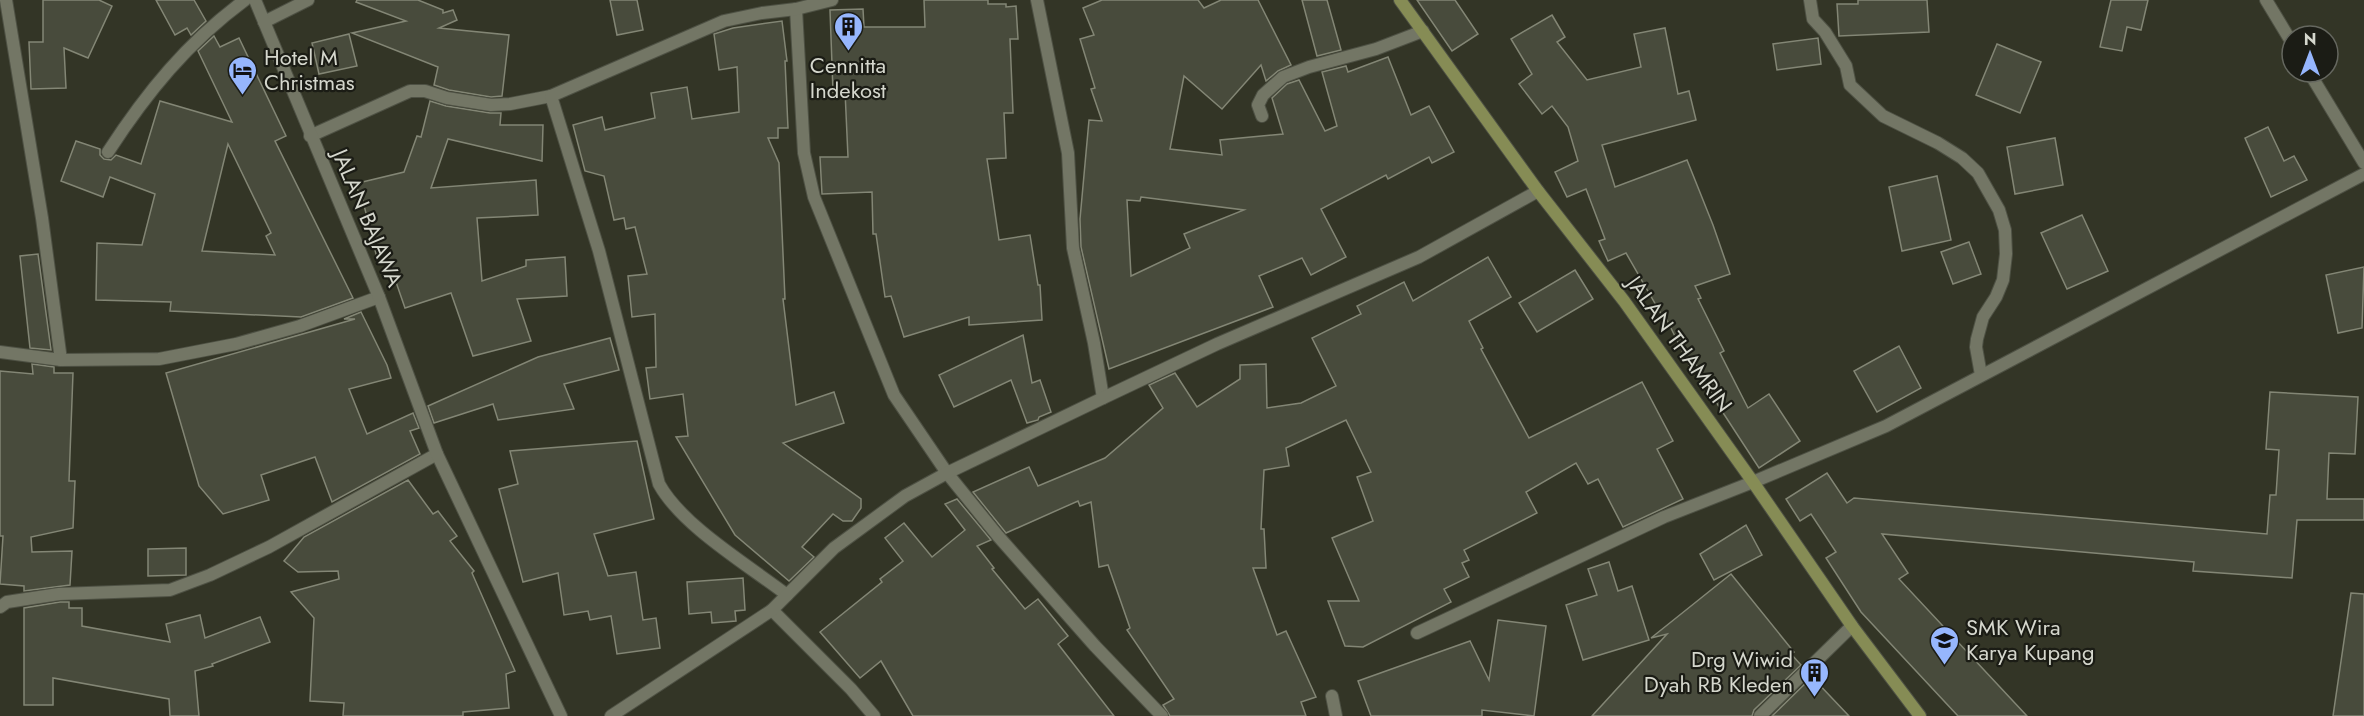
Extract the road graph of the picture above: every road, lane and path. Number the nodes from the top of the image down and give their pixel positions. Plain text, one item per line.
1 (6, 0) edge
2 (245, 0) edge
3 (255, 0) edge
4 (309, 0) edge
5 (832, 0) edge
6 (1037, 0) edge
7 (1400, 0) edge
8 (1810, 0) edge
9 (2266, 0) edge
10 (796, 9) junction
11 (264, 22) junction
12 (2281, 24) edge
13 (1423, 31) junction
14 (2316, 84) edge
15 (551, 96) junction
16 (1262, 116) dead end
17 (310, 135) junction
18 (108, 152) dead end
19 (2364, 163) edge
20 (2364, 174) edge
21 (1538, 191) junction
22 (379, 297) junction
23 (0, 352) edge
24 (61, 360) junction
25 (1981, 375) junction
26 (1103, 398) junction
27 (437, 454) junction
28 (946, 473) junction
29 (1753, 482) junction
30 (787, 595) junction
31 (0, 607) edge
32 (772, 610) junction
33 (1852, 626) junction
34 (1417, 633) dead end
35 (1332, 696) dead end
36 (561, 716) edge
37 (611, 716) edge
38 (874, 716) edge
39 (1162, 716) edge
40 (1336, 716) edge
41 (1760, 716) edge
42 (1920, 716) edge

1 - 24 street
2 - 18 street
3 - 11 street, JALAN BAJAWA
4 - 11 street
5 - 10 street
6 - 26 street
7 - 13 main road, JALAN THAMRIN
8 - 25 street
9 - 12 street
10 - 15 street
10 - 28 street
11 - 17 street, JALAN BAJAWA
13 - 16 street
13 - 21 main road, JALAN THAMRIN
14 - 19 street
15 - 17 street
15 - 30 street
17 - 22 street, JALAN BAJAWA
20 - 25 street
21 - 26 street
21 - 29 main road, JALAN THAMRIN
22 - 24 street
22 - 27 street, JALAN BAJAWA
23 - 24 street
25 - 29 street
26 - 28 street
27 - 31 street
27 - 36 street, JALAN BAJAWA
28 - 30 street
28 - 39 street
29 - 33 main road, JALAN THAMRIN
29 - 34 street
30 - 32 street
32 - 37 street
32 - 38 street
33 - 41 street
33 - 42 main road, JALAN THAMRIN
35 - 40 street

